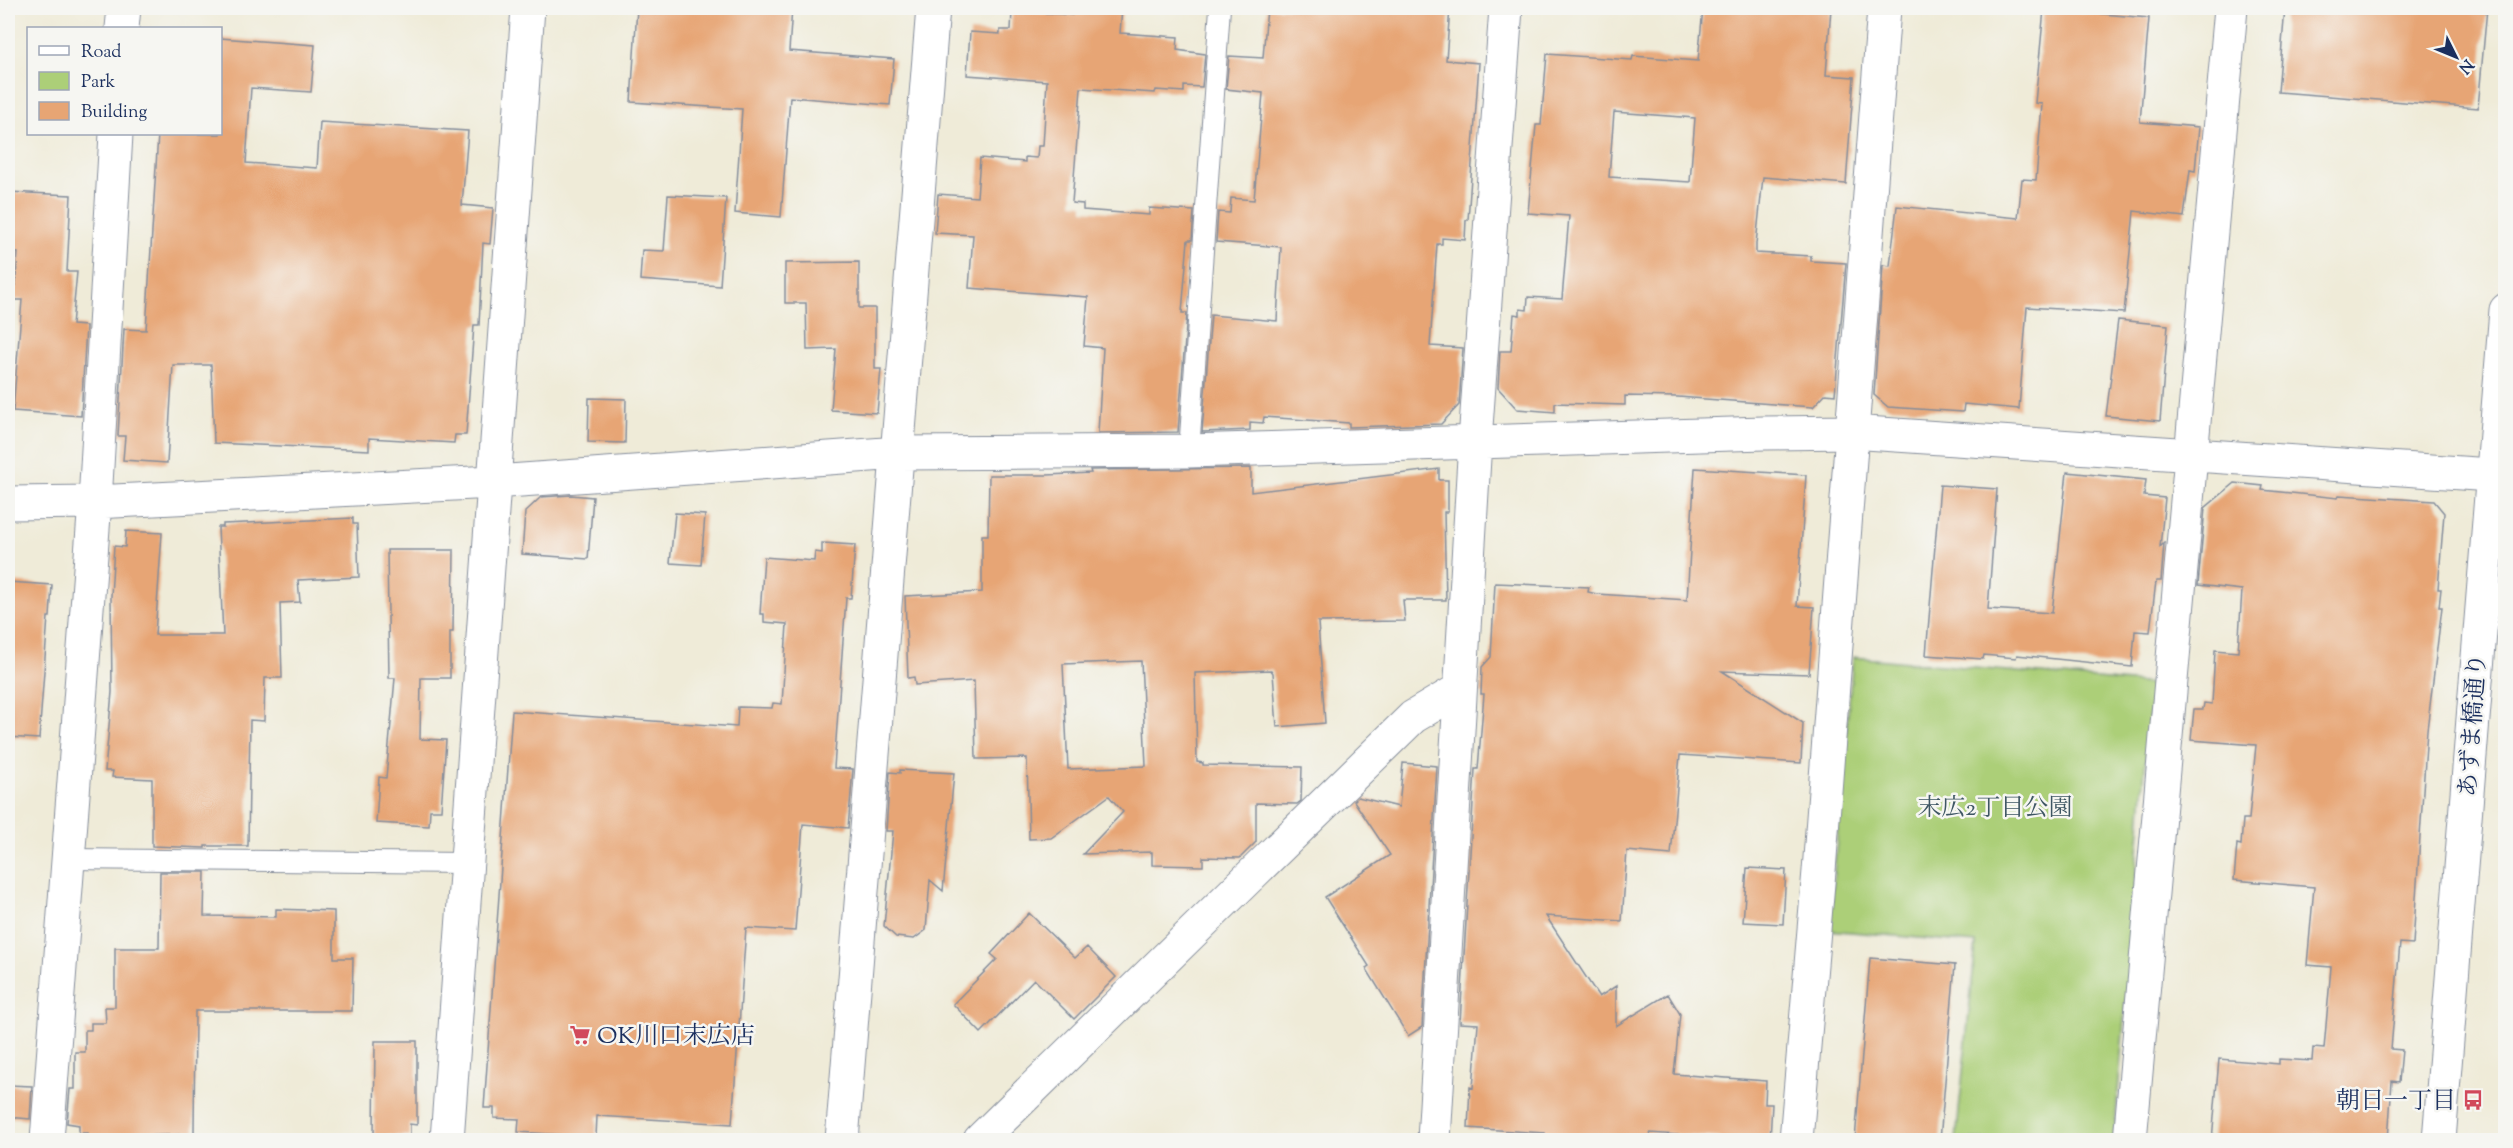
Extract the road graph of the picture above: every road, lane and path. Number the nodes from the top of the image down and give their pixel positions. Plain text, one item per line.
1 (124, 8) edge
2 (528, 8) edge
3 (933, 8) edge
4 (1220, 8) edge
5 (1506, 8) edge
6 (1884, 8) edge
7 (2231, 8) edge
8 (122, 27) edge
9 (116, 135) edge
10 (2505, 310) edge
11 (1851, 432) junction
12 (1475, 441) junction
13 (1189, 451) junction
14 (899, 453) junction
15 (2193, 456) junction
16 (2499, 475) edge
17 (493, 482) junction
18 (95, 502) junction
19 (8, 503) edge
20 (1460, 689) junction
21 (68, 859) junction
22 (466, 863) junction
23 (47, 1140) edge
24 (447, 1140) edge
25 (842, 1140) edge
26 (980, 1140) edge
27 (1434, 1140) edge
28 (1796, 1140) edge
29 (2130, 1140) edge
30 (2439, 1140) edge

1 - 8 street
2 - 17 street
3 - 14 street
4 - 13 lane
5 - 12 street
6 - 11 street
7 - 15 street
9 - 18 street
10 - 16 street, あずま橋通り
11 - 12 street
11 - 15 street
11 - 28 street
12 - 13 street
12 - 20 street
13 - 14 street
14 - 17 street
14 - 25 street
15 - 16 street
15 - 29 street
16 - 30 street, あずま橋通り
17 - 18 street
17 - 22 street
18 - 19 street
18 - 21 street
20 - 26 street
20 - 27 street
21 - 22 lane
21 - 23 street
22 - 24 street

